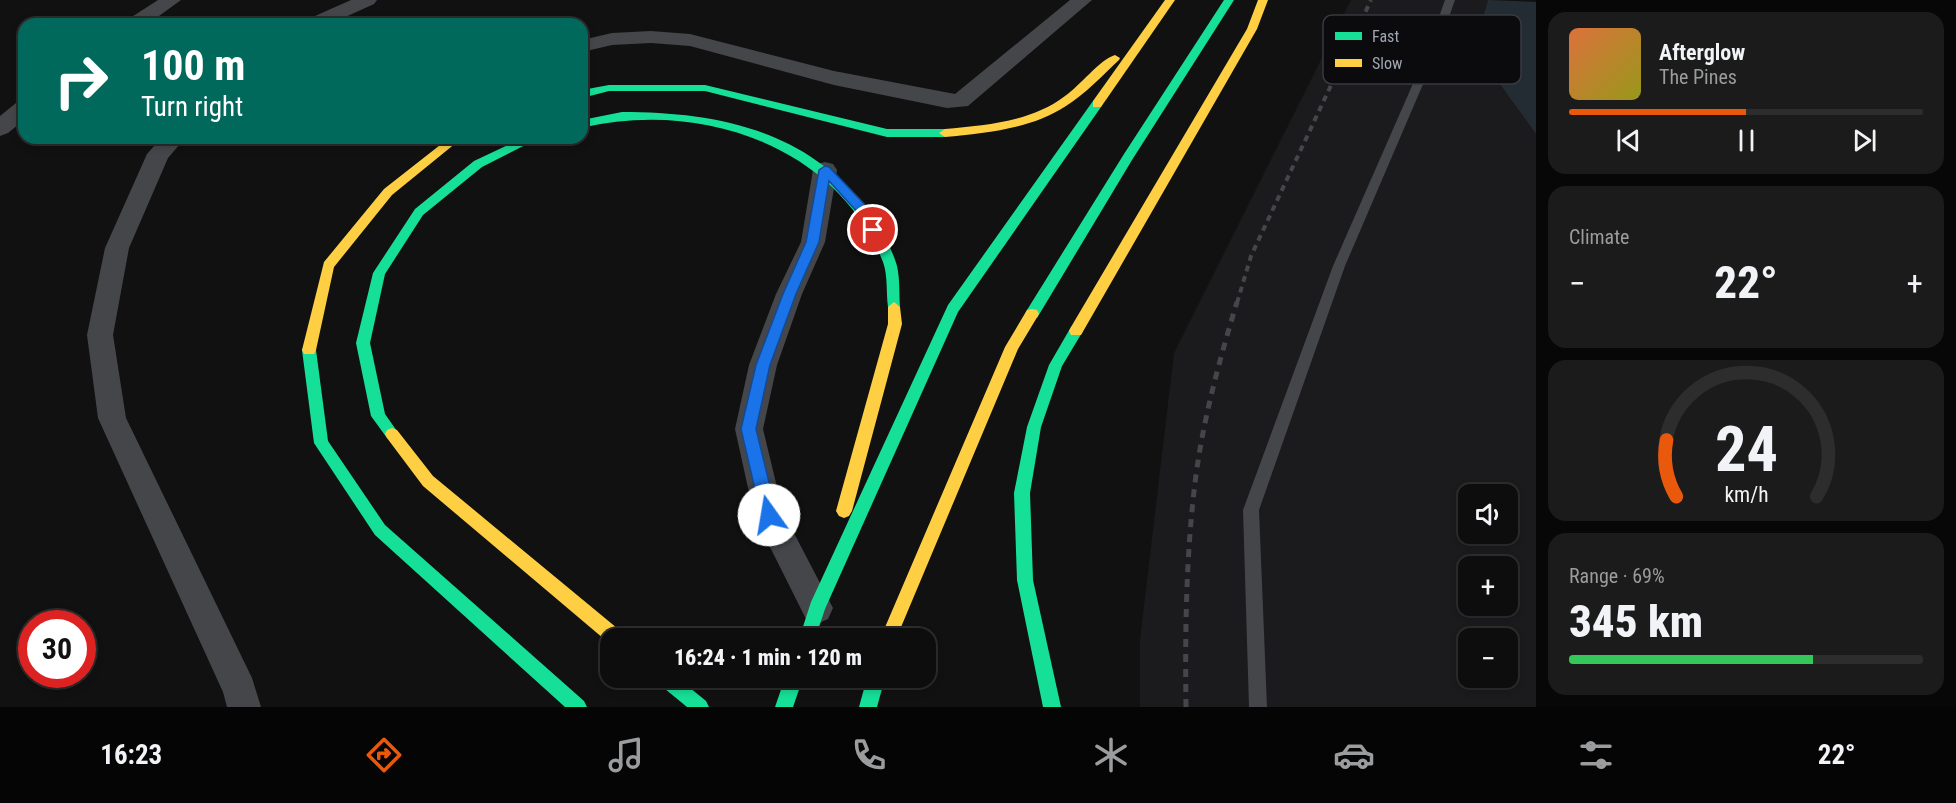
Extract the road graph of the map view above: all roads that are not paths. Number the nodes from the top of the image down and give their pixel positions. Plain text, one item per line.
1 (171, 0) edge
2 (367, 0) edge
3 (1082, 0) edge
4 (1170, 0) edge
5 (1229, 0) edge
6 (1263, 0) edge
7 (1450, 0) edge
8 (1445, 15) edge
9 (143, 18) edge
10 (326, 18) edge
11 (1150, 27) junction
12 (588, 45) edge
13 (1418, 84) edge
14 (588, 93) edge
15 (18, 113) edge
16 (588, 123) edge
17 (0, 128) edge
18 (168, 144) edge
19 (448, 144) edge
20 (520, 144) edge
21 (825, 170) junction
22 (817, 608) junction
23 (604, 628) edge
24 (811, 628) edge
25 (893, 628) edge
26 (677, 688) edge
27 (791, 688) edge
28 (873, 688) edge
29 (574, 704) edge
30 (244, 707) edge
31 (700, 707) edge
32 (784, 707) edge
33 (868, 707) edge
34 (1053, 707) edge
35 (1257, 707) edge

1 - 9 street
2 - 10 street
3 - 12 street
4 - 11 main road
5 - 25 main road
6 - 34 main road
7 - 8 lane
11 - 14 main road
11 - 22 main road
13 - 35 lane
15 - 17 street
16 - 21 main road
18 - 30 street
19 - 29 main road
20 - 23 main road
21 - 22 street
21 - 22 main road
22 - 24 main road
26 - 31 main road
27 - 32 main road
28 - 33 main road

